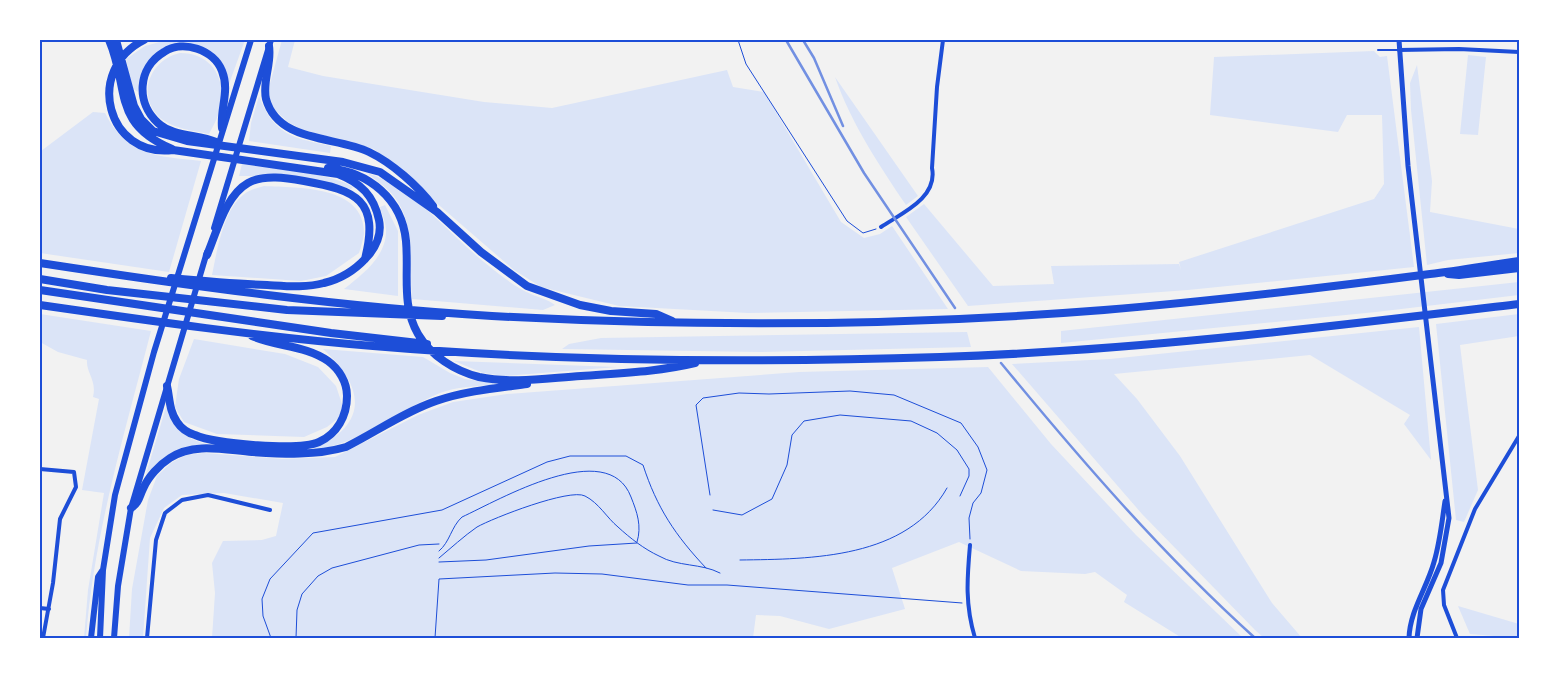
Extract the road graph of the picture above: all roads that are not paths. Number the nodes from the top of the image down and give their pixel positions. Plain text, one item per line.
1 (109, 40) edge
2 (116, 40) edge
3 (144, 40) edge
4 (250, 40) edge
5 (1106, 40) edge
6 (1399, 40) edge
7 (1111, 41) edge
8 (942, 42) edge
9 (270, 43) edge
10 (1378, 50) dead end
11 (1400, 50) junction
12 (1519, 52) edge
13 (222, 128) junction
14 (222, 145) junction
15 (174, 150) junction
16 (303, 168) junction
17 (437, 212) junction
18 (881, 227) road end
19 (207, 254) junction
20 (364, 260) junction
21 (1519, 261) edge
22 (40, 263) edge
23 (1519, 268) edge
24 (1436, 274) junction
25 (40, 279) edge
26 (156, 281) junction
27 (40, 290) edge
28 (1519, 304) edge
29 (40, 305) edge
30 (467, 314) junction
31 (676, 322) junction
32 (244, 332) junction
33 (493, 354) junction
34 (704, 360) junction
35 (543, 378) junction
36 (167, 386) junction
37 (1519, 436) edge
38 (40, 469) edge
39 (1446, 490) junction
40 (131, 508) junction
41 (270, 510) dead end
42 (970, 545) road end
43 (103, 570) junction
44 (40, 608) edge
45 (49, 609) junction
46 (42, 638) edge
47 (92, 638) edge
48 (100, 638) edge
49 (114, 638) edge
50 (147, 638) edge
51 (975, 638) edge
52 (1409, 638) edge
53 (1417, 638) edge
54 (1458, 638) edge

1 - 15 highway
2 - 14 highway
3 - 15 highway
4 - 13 main road
5 - 7 lane
6 - 11 street
8 - 18 street
9 - 17 highway
9 - 19 main road
10 - 11 lane
11 - 12 street
11 - 39 street
13 - 14 highway
13 - 43 main road
14 - 17 highway
15 - 16 highway
16 - 20 highway
16 - 35 highway
17 - 31 highway
19 - 20 highway
19 - 36 main road
20 - 26 highway
21 - 24 highway
22 - 26 highway
23 - 24 highway
24 - 31 highway
25 - 30 highway
26 - 30 highway
27 - 33 highway
28 - 34 highway
29 - 32 highway
30 - 31 highway
32 - 33 highway
32 - 36 highway
33 - 34 highway
34 - 35 highway
35 - 40 highway
36 - 40 main road
37 - 54 street
38 - 45 street
39 - 52 street
39 - 53 street
40 - 49 main road
41 - 50 street
42 - 51 street
43 - 47 main road
43 - 48 main road
44 - 45 street
45 - 46 street

